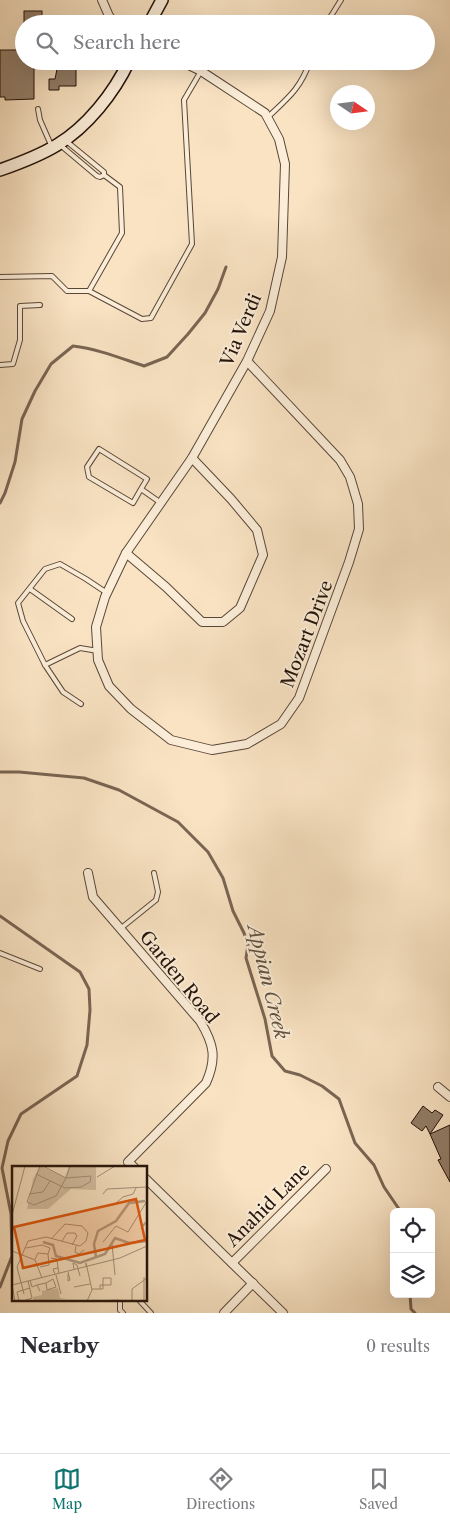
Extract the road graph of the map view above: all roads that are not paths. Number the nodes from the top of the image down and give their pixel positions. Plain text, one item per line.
1 (102, 0) edge
2 (162, 0) edge
3 (340, 0) edge
4 (109, 15) edge
5 (154, 15) edge
6 (331, 15) edge
7 (124, 70) edge
8 (307, 70) edge
9 (201, 71) joint
10 (38, 109) dead end
11 (268, 117) junction
12 (58, 144) junction
13 (0, 170) edge
14 (104, 175) junction
15 (0, 277) edge
16 (89, 291) junction
17 (40, 305) dead end
18 (247, 362) junction
19 (0, 365) edge
20 (192, 458) junction
21 (141, 489) junction
22 (161, 503) junction
23 (126, 553) junction
24 (30, 589) junction
25 (106, 595) junction
26 (72, 619) dead end
27 (98, 651) junction
28 (45, 665) junction
29 (81, 704) dead end
30 (88, 872) dead end
31 (154, 874) dead end
32 (120, 929) junction
33 (0, 953) edge
34 (40, 969) dead end
35 (438, 1087) dead end
36 (450, 1097) edge
37 (133, 1166) edge
38 (326, 1169) dead end
39 (148, 1181) edge
40 (232, 1263) junction
41 (253, 1283) junction
42 (120, 1300) edge
43 (139, 1300) edge
44 (123, 1313) edge
45 (152, 1313) edge
46 (224, 1313) edge
47 (283, 1313) edge

1 - 4 street
2 - 5 main road
3 - 6 lane
7 - 12 main road
8 - 11 lane
9 - 11 street, Via Verdi
9 - 16 lane
10 - 12 lane
11 - 18 street, Via Verdi
12 - 13 main road
12 - 14 lane
12 - 14 lane
14 - 16 lane
15 - 16 lane
17 - 19 lane
18 - 20 street, Via Verdi
18 - 27 street, Mozart Drive
20 - 22 street, Via Verdi
20 - 23 street
21 - 21 lane
21 - 22 lane
22 - 23 street, Via Verdi
23 - 25 street, Via Verdi
24 - 25 lane
24 - 26 lane
24 - 28 lane
25 - 27 street, Mozart Drive
27 - 28 lane
28 - 29 lane
30 - 32 street, Garden Road
31 - 32 lane
32 - 37 street, Garden Road
33 - 34 lane
35 - 36 street
38 - 40 street, Anahid Lane
39 - 40 street
40 - 41 street
41 - 46 street
41 - 47 street
42 - 44 lane
43 - 45 lane

